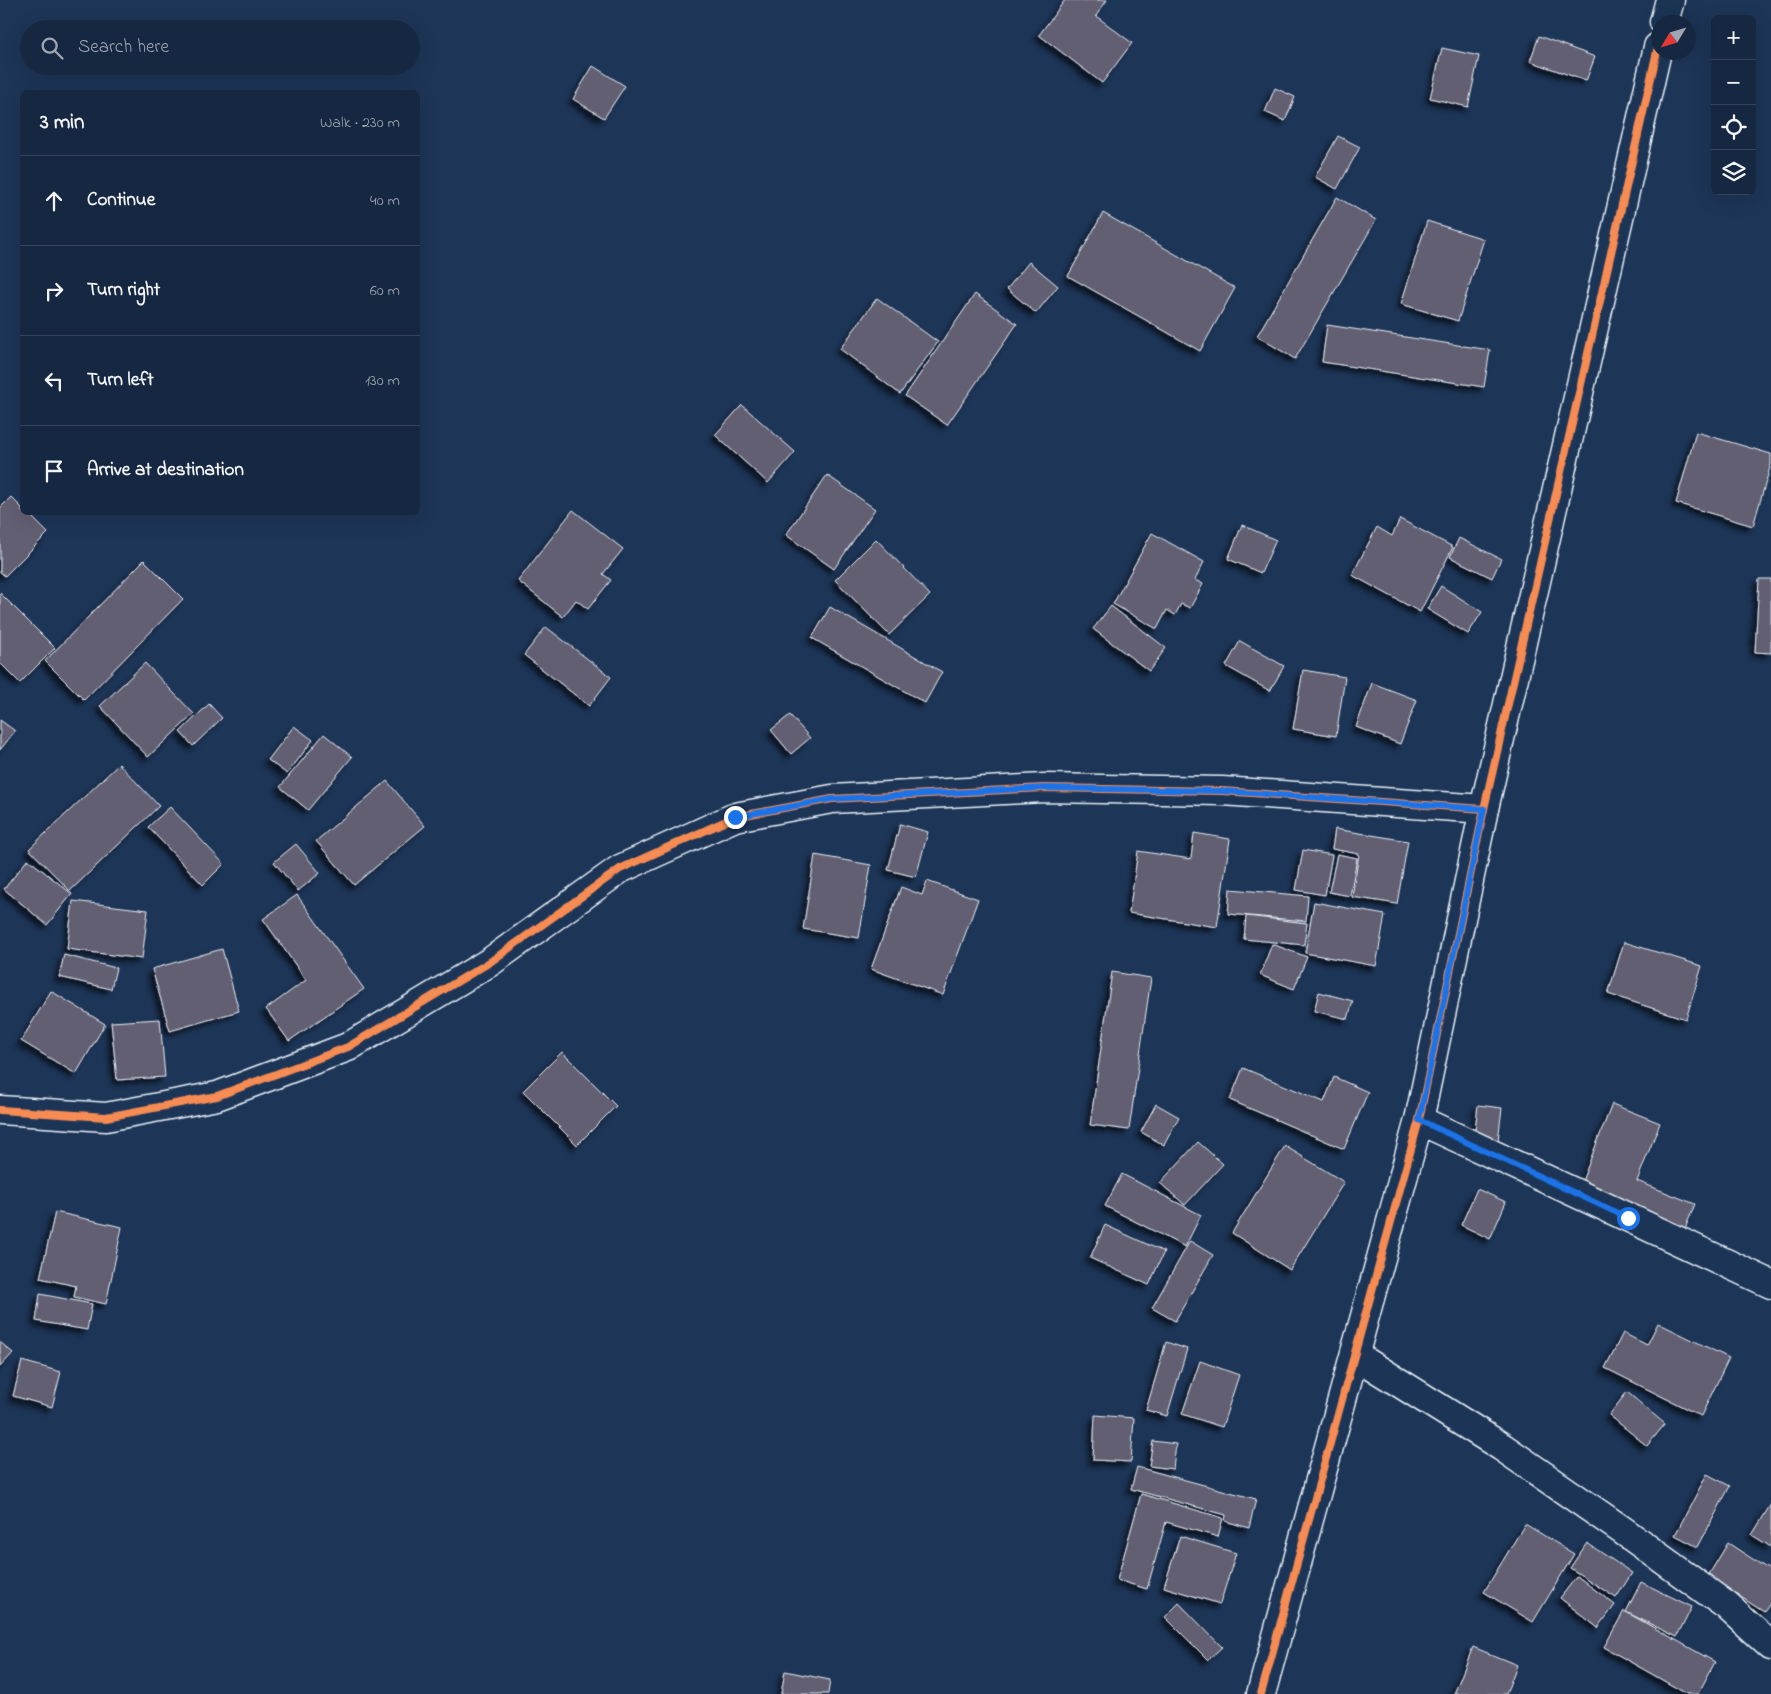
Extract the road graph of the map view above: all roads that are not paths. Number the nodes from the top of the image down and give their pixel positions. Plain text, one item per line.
1 (1670, 0) edge
2 (1666, 15) edge
3 (1655, 60) edge
4 (1484, 809) junction
5 (0, 1110) edge
6 (1419, 1120) junction
7 (1771, 1284) edge
8 (1355, 1355) junction
9 (1771, 1646) edge
10 (1261, 1694) edge

1 - 2 street
3 - 4 street
4 - 5 street
4 - 6 street
6 - 7 street
6 - 8 street
8 - 9 street
8 - 10 street

